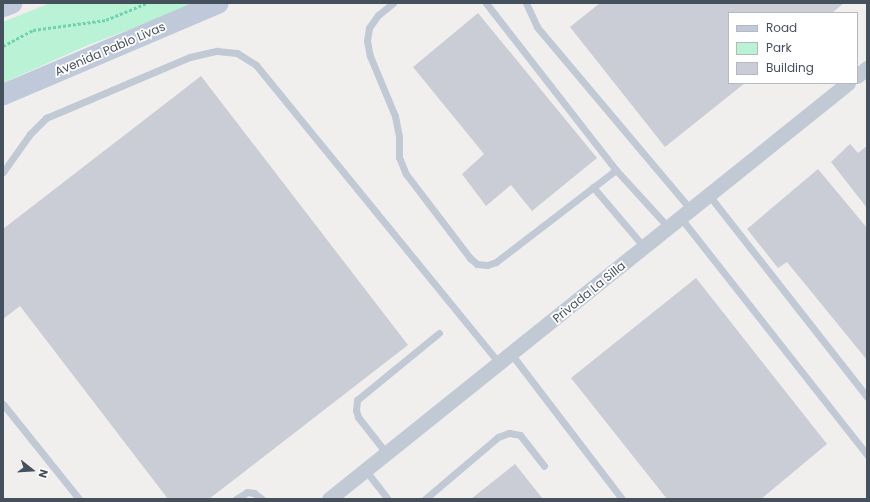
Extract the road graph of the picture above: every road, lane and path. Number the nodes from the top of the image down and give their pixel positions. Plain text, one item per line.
1 (11, 3) edge
2 (147, 3) edge
3 (217, 3) edge
4 (393, 3) edge
5 (486, 3) edge
6 (526, 3) edge
7 (3, 6) edge
8 (3, 46) edge
9 (867, 68) edge
10 (858, 75) edge
11 (847, 84) edge
12 (3, 94) edge
13 (616, 170) junction
14 (3, 172) edge
15 (593, 188) junction
16 (708, 194) junction
17 (685, 213) junction
18 (668, 227) junction
19 (644, 247) junction
20 (439, 333) dead end
21 (506, 360) junction
22 (867, 397) edge
23 (3, 404) edge
24 (387, 454) junction
25 (867, 455) edge
26 (544, 466) dead end
27 (366, 471) junction
28 (79, 499) edge
29 (236, 499) edge
30 (262, 499) edge
31 (329, 499) edge
32 (388, 499) edge
33 (426, 499) edge
34 (622, 499) edge

1 - 7 main road
2 - 8 path
3 - 12 main road, Avenida Pablo Livas
4 - 15 lane
5 - 13 lane
6 - 17 lane
9 - 10 street
11 - 16 street, Privada La Silla
13 - 15 lane
13 - 18 lane
14 - 21 lane
15 - 19 lane
16 - 17 street, Privada La Silla
16 - 22 lane
17 - 18 street, Privada La Silla
17 - 25 lane
18 - 19 street, Privada La Silla
19 - 21 street, Privada La Silla
20 - 24 lane
21 - 24 street, Privada La Silla
21 - 34 lane
23 - 28 lane
24 - 27 street, Privada La Silla
26 - 33 lane
27 - 31 street, Privada La Silla
27 - 32 lane
29 - 30 lane

